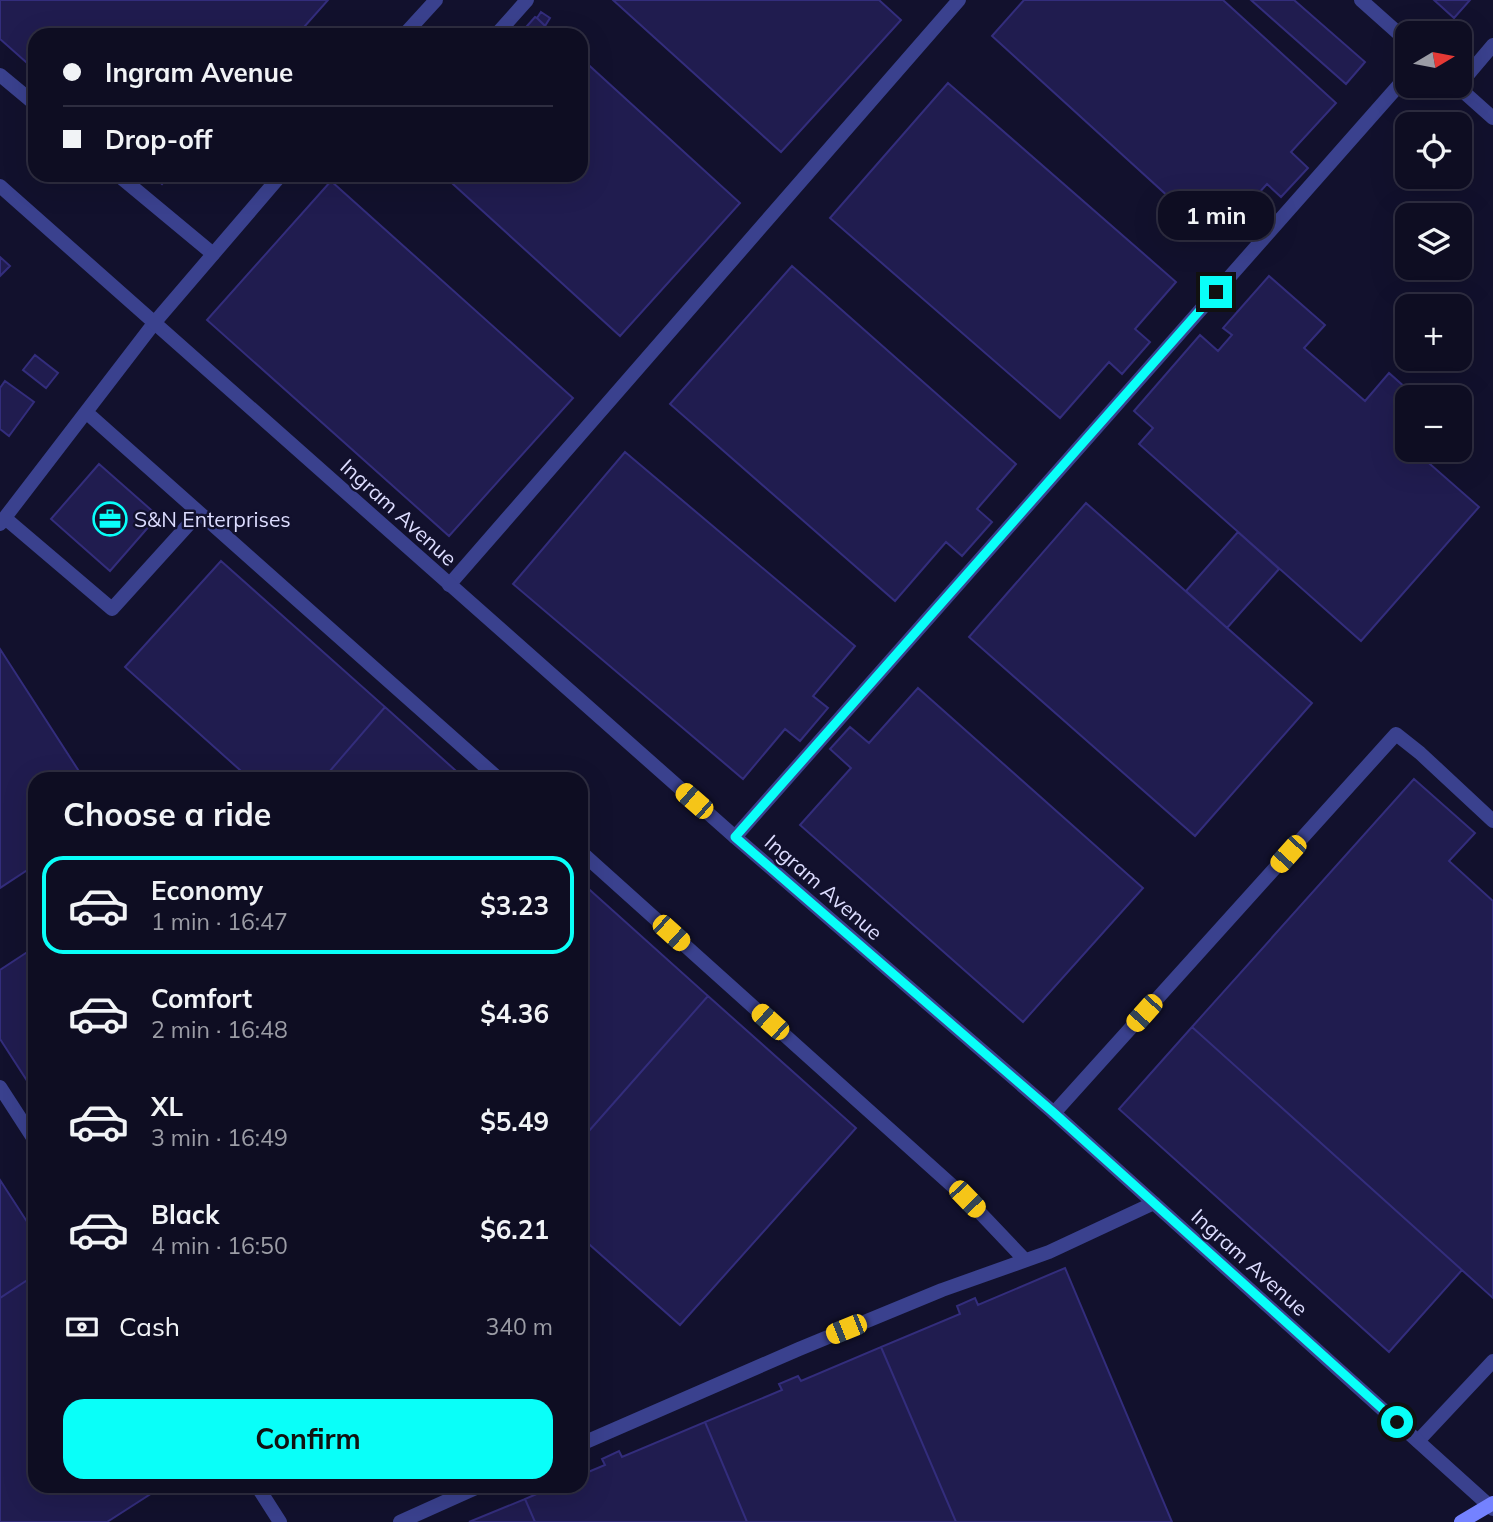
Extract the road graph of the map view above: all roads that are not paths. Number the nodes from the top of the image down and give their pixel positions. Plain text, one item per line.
1 (436, 0) edge
2 (527, 0) edge
3 (959, 0) edge
4 (1360, 0) edge
5 (410, 28) edge
6 (502, 28) edge
7 (1395, 31) edge
8 (1493, 44) edge
9 (1472, 69) edge
10 (0, 75) edge
11 (1395, 90) edge
12 (28, 98) edge
13 (1471, 98) edge
14 (1493, 118) edge
15 (126, 182) edge
16 (275, 182) edge
17 (0, 186) edge
18 (213, 254) junction
19 (155, 322) junction
20 (86, 412) junction
21 (200, 513) junction
22 (2, 521) edge
23 (449, 585) junction
24 (491, 772) edge
25 (1493, 821) edge
26 (735, 837) junction
27 (588, 858) edge
28 (0, 1087) edge
29 (1054, 1113) junction
30 (28, 1130) edge
31 (1154, 1203) junction
32 (1025, 1260) junction
33 (1493, 1361) edge
34 (588, 1441) edge
35 (1418, 1441) junction
36 (261, 1493) edge
37 (464, 1493) edge
38 (1492, 1506) edge
39 (280, 1522) edge
40 (400, 1522) edge
41 (1461, 1522) edge

1 - 5 street
2 - 6 street
3 - 23 street
4 - 7 street
8 - 9 street
10 - 12 street
11 - 26 street
13 - 14 street
15 - 18 street
16 - 18 street
17 - 19 street, Ingram Avenue
18 - 19 street
19 - 20 street
19 - 23 street, Ingram Avenue
20 - 21 street
20 - 22 street
21 - 22 street
21 - 24 street
23 - 26 street, Ingram Avenue
25 - 29 street
26 - 29 street, Ingram Avenue
27 - 32 street
28 - 30 street
29 - 31 street, Ingram Avenue
31 - 32 street
31 - 35 street, Ingram Avenue
32 - 34 street
33 - 35 street
35 - 38 street, Ingram Avenue
36 - 39 street
37 - 40 street
38 - 41 main road

